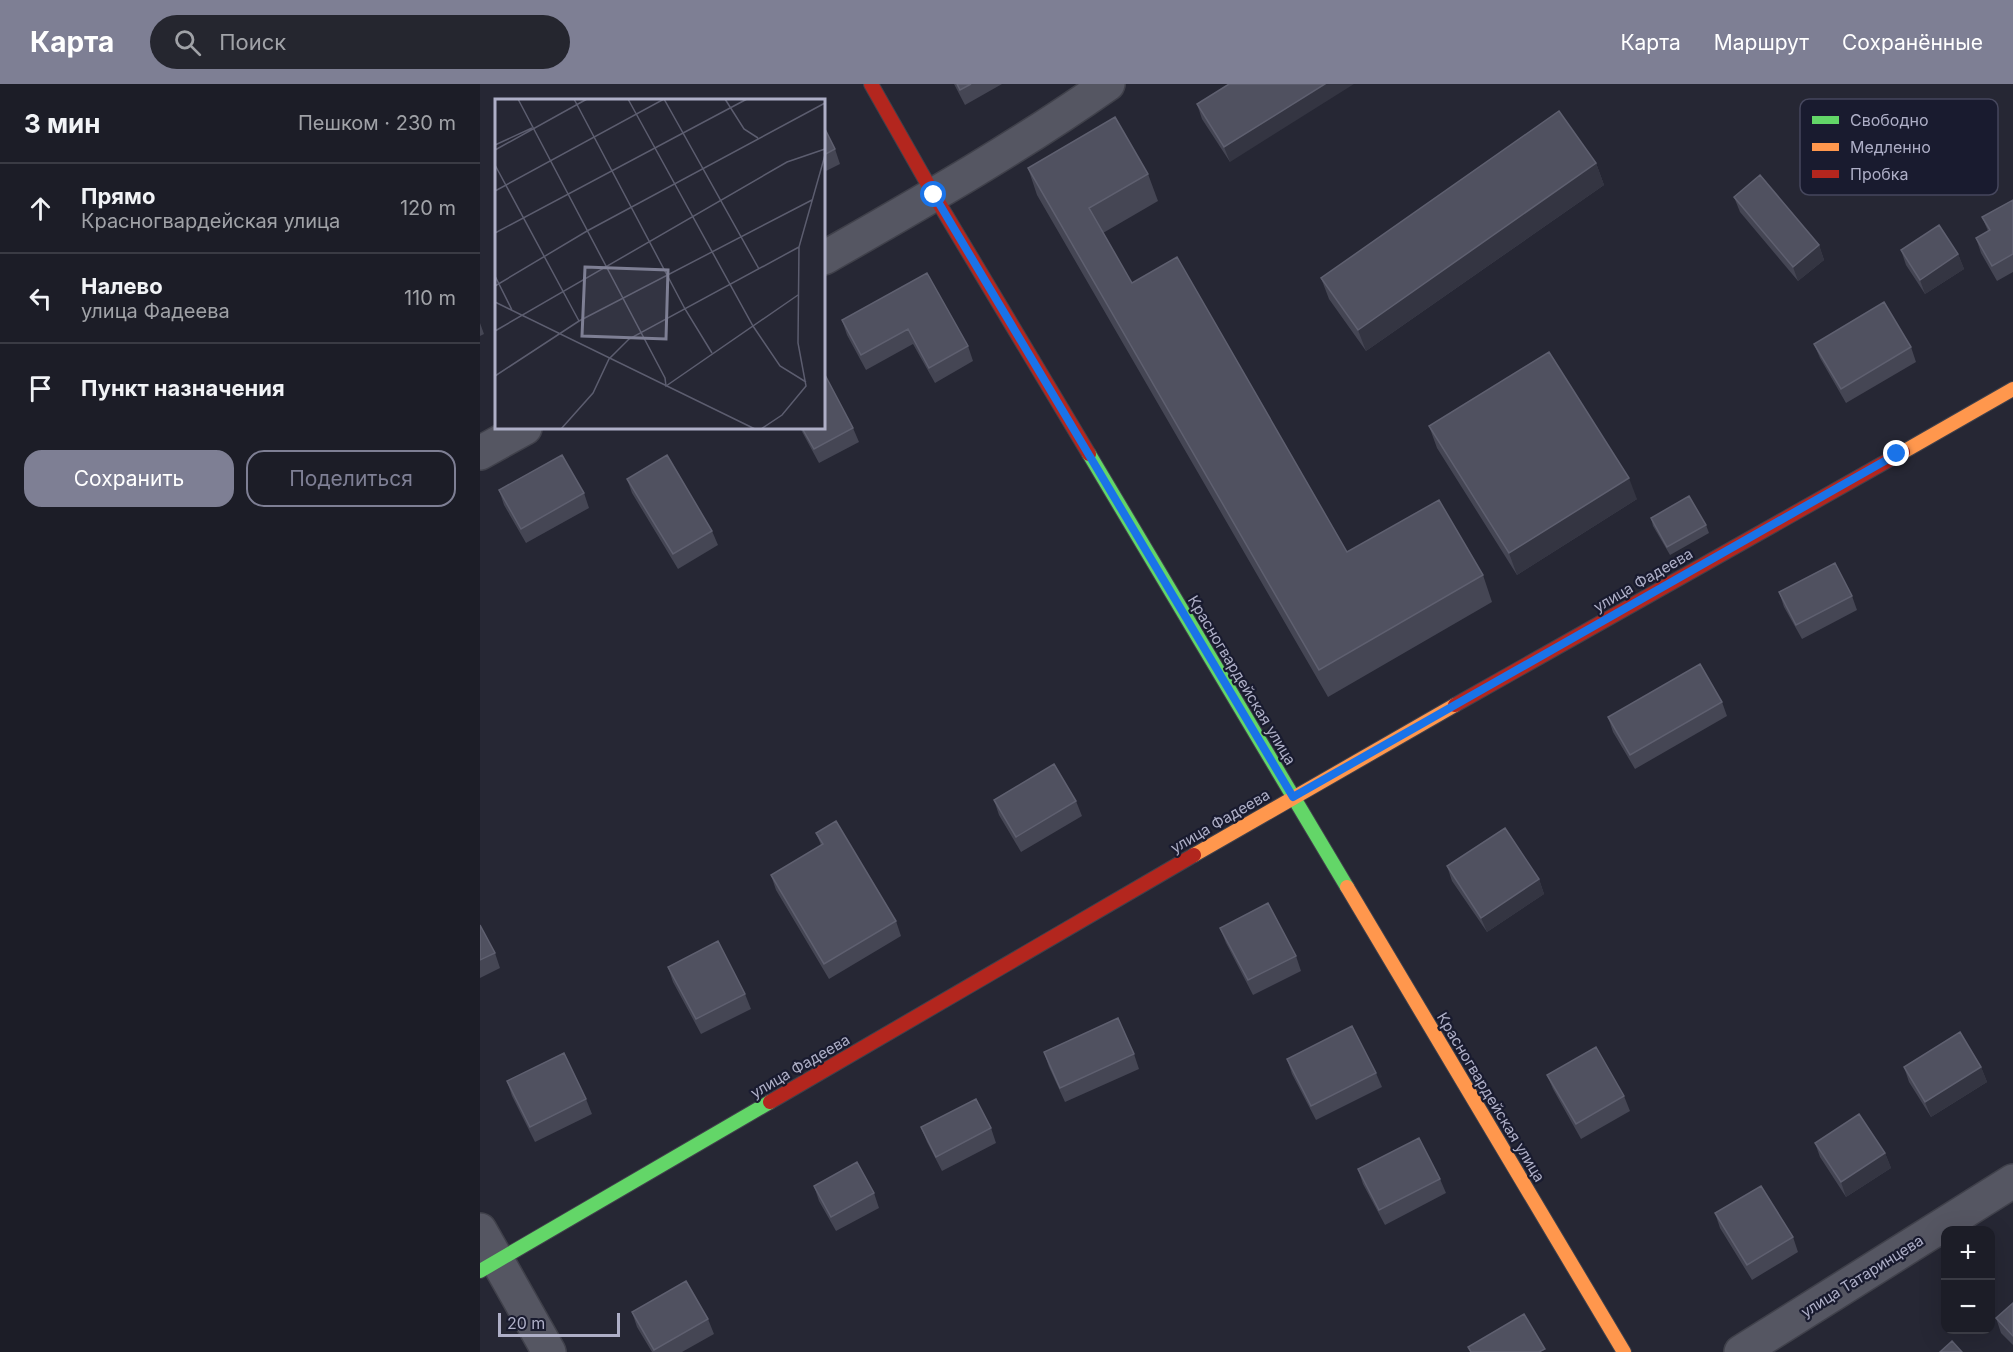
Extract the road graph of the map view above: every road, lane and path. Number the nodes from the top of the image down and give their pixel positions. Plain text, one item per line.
1 (871, 84) edge
2 (1108, 84) edge
3 (934, 195) junction
4 (825, 257) edge
5 (2013, 388) edge
6 (523, 429) edge
7 (480, 453) edge
8 (1293, 797) junction
9 (2013, 1181) edge
10 (480, 1230) edge
11 (489, 1266) edge
12 (549, 1352) edge
13 (1624, 1352) edge
14 (1741, 1352) edge

1 - 3 street, Красногвардейская улица
2 - 3 street
3 - 4 street
3 - 8 street, Красногвардейская улица
5 - 8 street, улица Фадеева
6 - 7 street
8 - 11 street, улица Фадеева
8 - 13 street, Красногвардейская улица
9 - 14 street, улица Татаринцева
10 - 11 street
11 - 12 street

